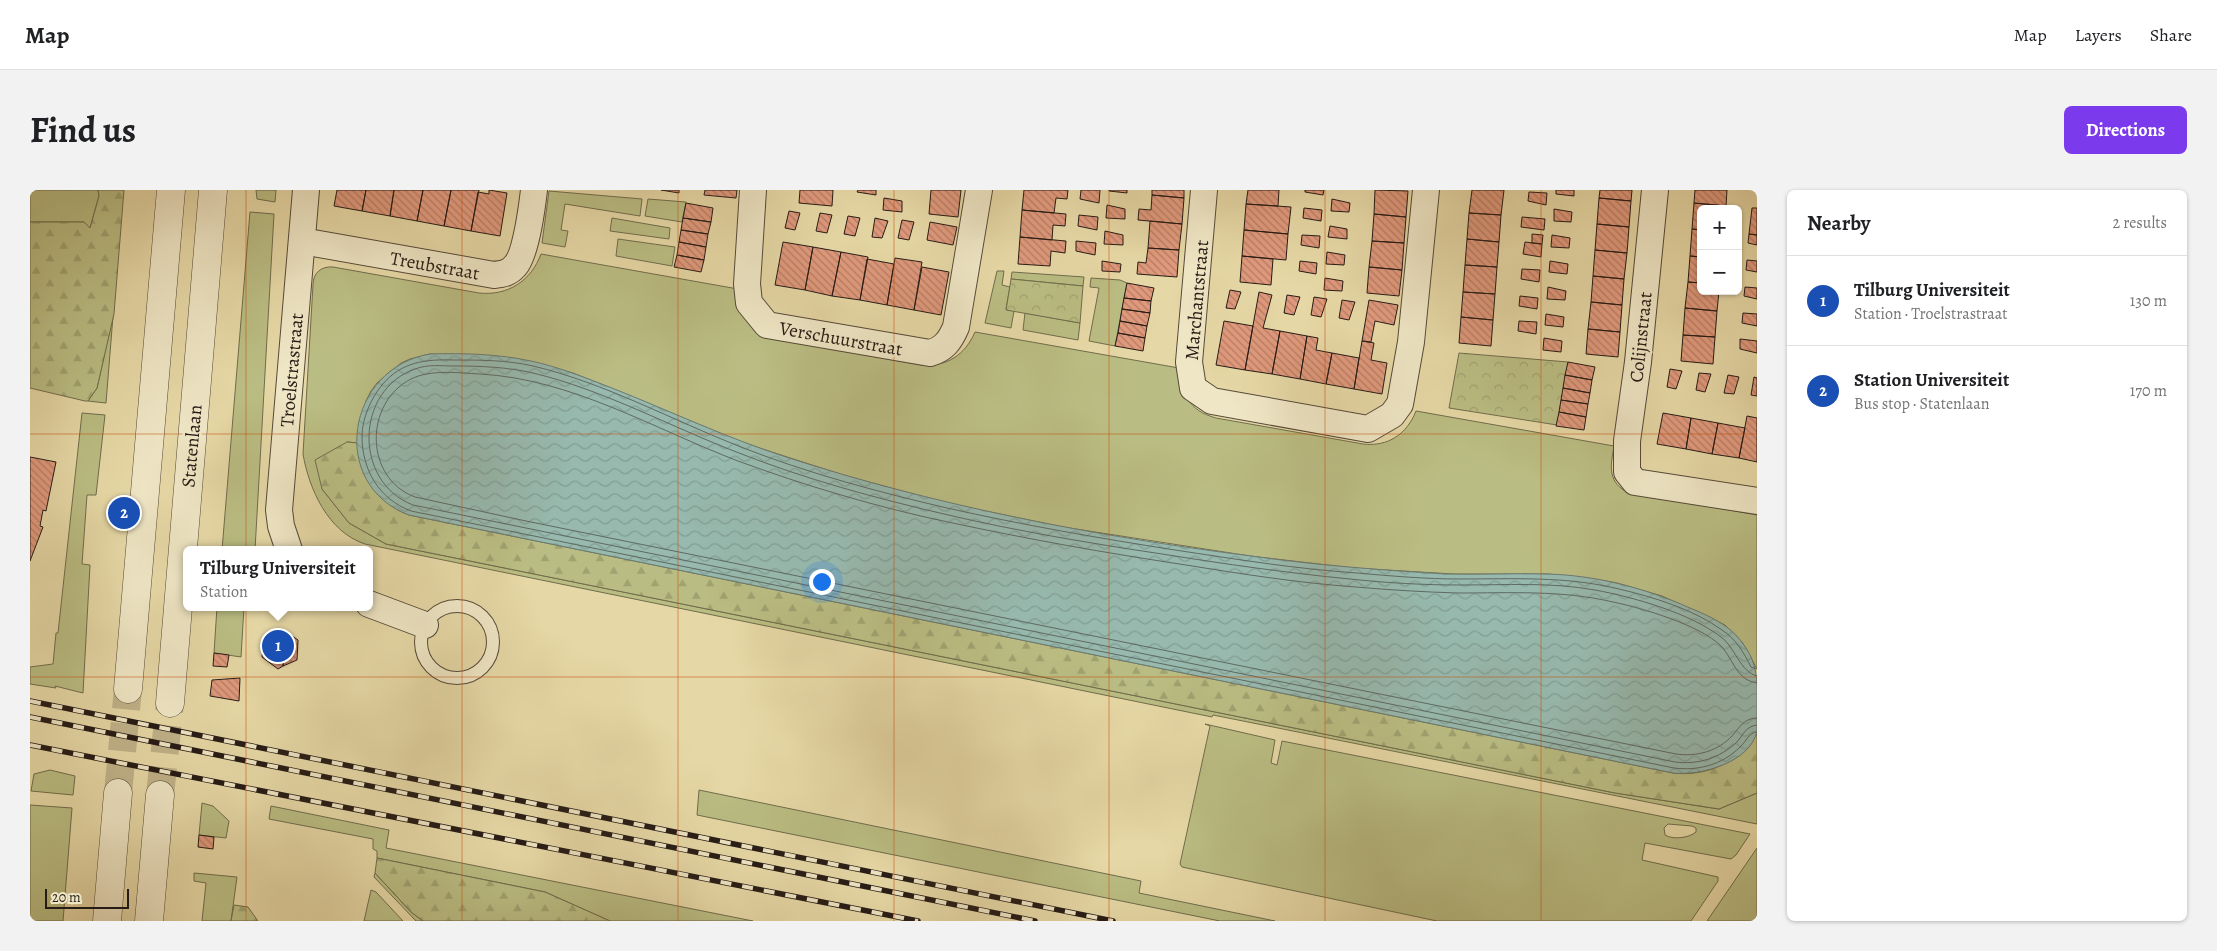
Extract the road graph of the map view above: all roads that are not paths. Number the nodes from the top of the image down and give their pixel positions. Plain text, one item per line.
1 (171, 190) edge
2 (213, 190) edge
3 (306, 190) edge
4 (534, 190) edge
5 (753, 190) edge
6 (980, 190) edge
7 (1204, 190) edge
8 (1426, 190) edge
9 (1655, 190) edge
10 (302, 240) junction
11 (1757, 502) edge
12 (288, 546) edge
13 (373, 606) edge
14 (425, 626) junction
15 (128, 689) tunnel mouth
16 (170, 703) tunnel mouth
17 (118, 793) tunnel mouth
18 (160, 795) tunnel mouth
19 (107, 921) edge
20 (149, 921) edge

1 - 15 street
2 - 16 street, Statenlaan
3 - 10 street, Troelstrastraat
4 - 10 street, Treubstraat
5 - 6 street, Verschuurstraat
7 - 8 street, Marchantstraat
9 - 11 street, Colijnstraat
10 - 12 street, Troelstrastraat
13 - 14 street
14 - 14 lane
17 - 19 street
18 - 20 street

